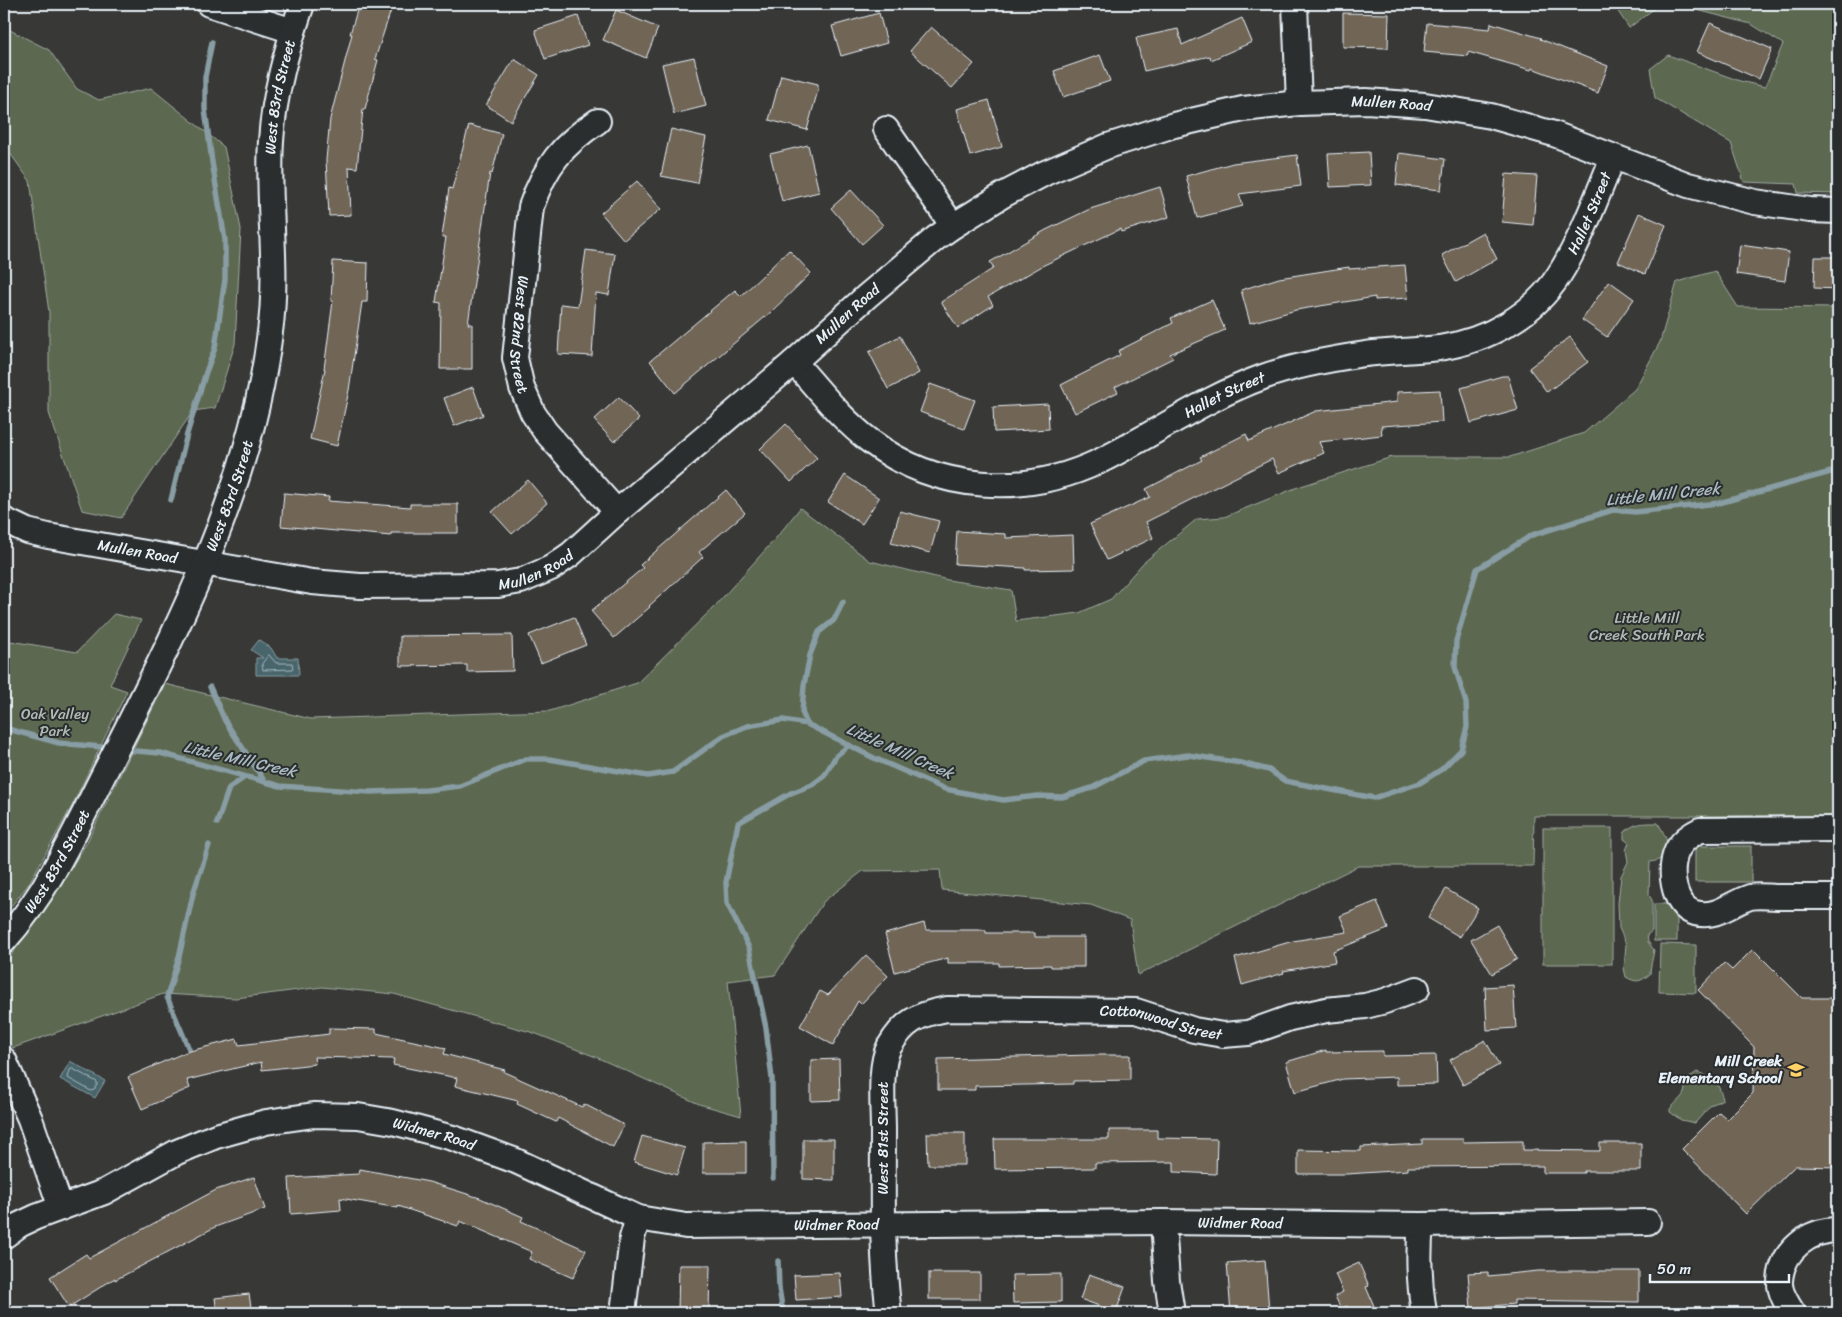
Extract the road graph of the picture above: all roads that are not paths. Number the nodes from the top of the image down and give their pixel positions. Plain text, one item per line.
1 (209, 4) edge
2 (302, 4) edge
3 (1296, 4) edge
4 (293, 31) junction
5 (1299, 103) junction
6 (598, 121) dead end
7 (886, 129) dead end
8 (1613, 158) junction
9 (1838, 211) edge
10 (953, 226) junction
11 (794, 362) junction
12 (617, 512) junction
13 (4, 520) edge
14 (206, 565) junction
15 (1838, 829) edge
16 (1838, 897) edge
17 (4, 941) edge
18 (1418, 989) dead end
19 (902, 1027) joint
20 (4, 1060) edge
21 (61, 1208) junction
22 (638, 1218) junction
23 (1163, 1222) junction
24 (1648, 1222) dead end
25 (883, 1225) junction
26 (1420, 1225) junction
27 (1838, 1230) edge
28 (4, 1236) edge
29 (623, 1313) edge
30 (889, 1313) edge
31 (1172, 1313) edge
32 (1424, 1313) edge
33 (1793, 1313) edge

1 - 4 street
2 - 4 street, West 83rd Street
3 - 5 street
4 - 14 street, West 83rd Street
5 - 8 street, Mullen Road
5 - 10 street, Mullen Road
6 - 12 street, West 82nd Street
7 - 10 street
8 - 9 street, Mullen Road
8 - 11 street, Hallet Street
10 - 11 street, Mullen Road
11 - 12 street, Mullen Road
12 - 14 street, Mullen Road
13 - 14 street, Mullen Road
14 - 17 street, West 83rd Street
15 - 16 street
18 - 19 street, Cottonwood Street
19 - 25 street, West 81st Street
20 - 21 street
21 - 22 street, Widmer Road
21 - 28 street, Widmer Road
22 - 25 street, Widmer Road
22 - 29 street
23 - 25 street, Widmer Road
23 - 26 street, Widmer Road
23 - 31 street
24 - 26 street, Widmer Road
25 - 30 street, West 81st Street
26 - 32 street
27 - 33 street

